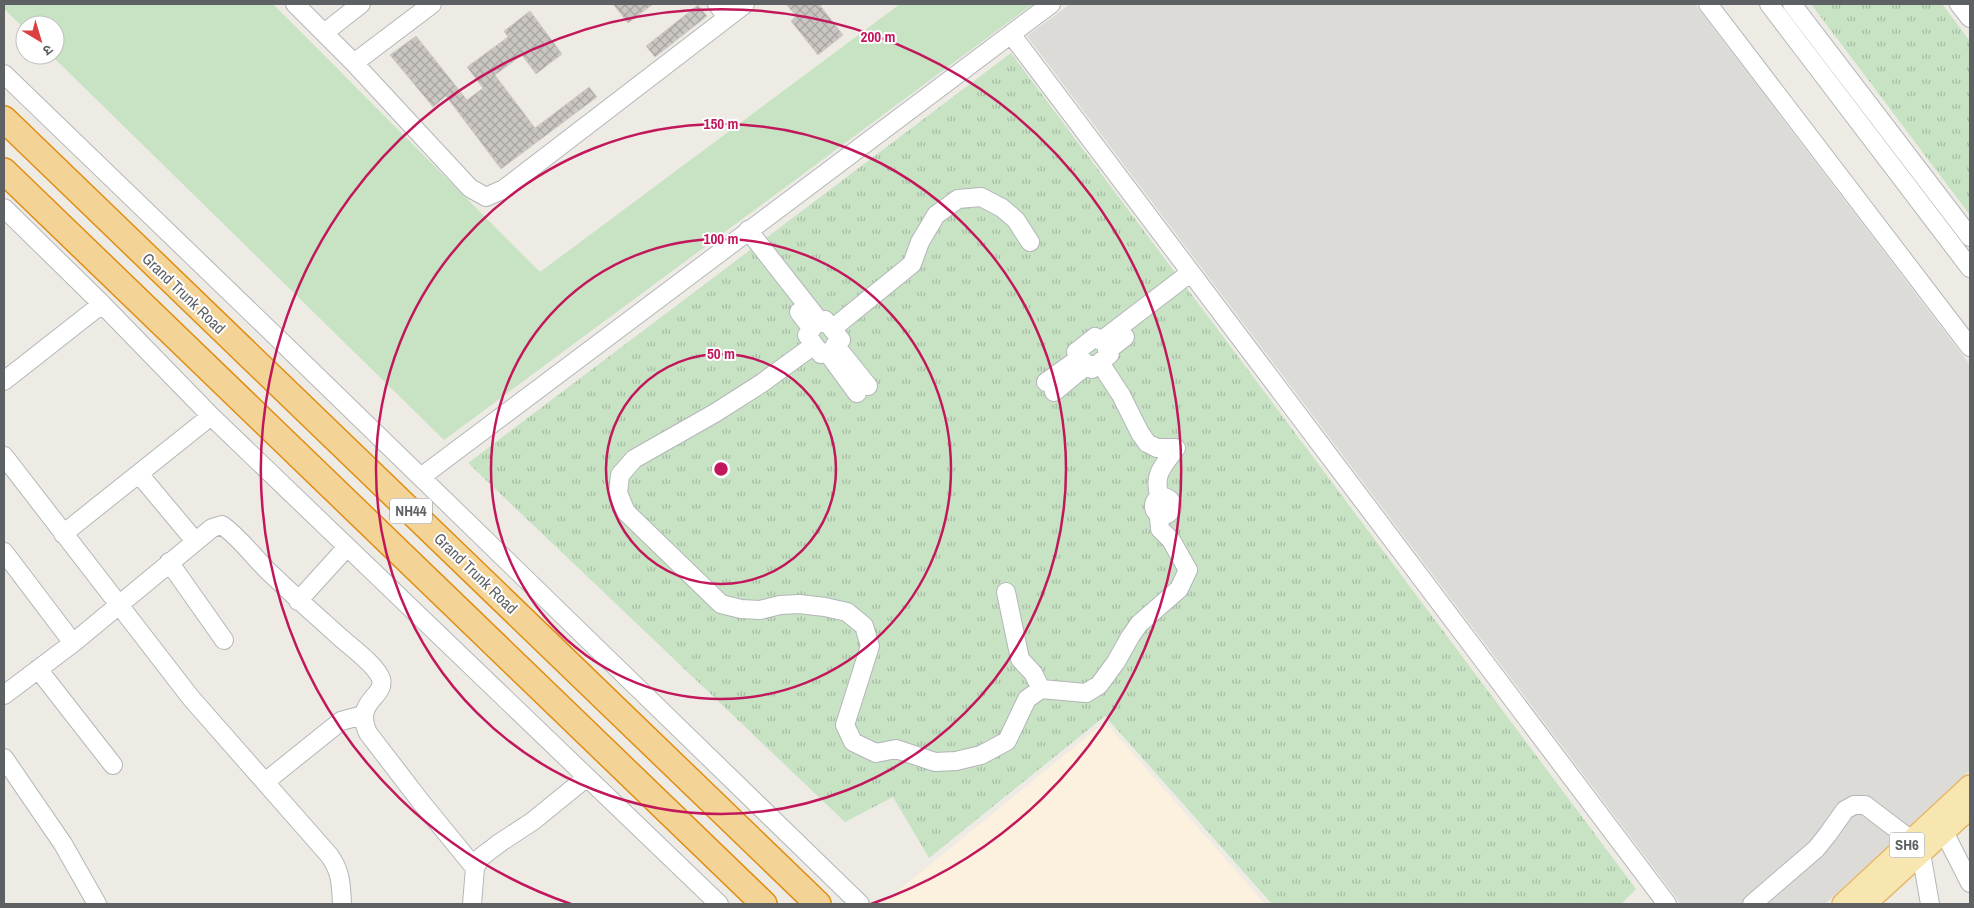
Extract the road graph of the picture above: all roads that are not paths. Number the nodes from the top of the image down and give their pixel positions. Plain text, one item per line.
1 (295, 4) edge
2 (361, 4) edge
3 (432, 4) edge
4 (745, 4) edge
5 (1051, 4) edge
6 (1708, 4) edge
7 (1769, 4) edge
8 (1792, 4) edge
9 (1959, 4) edge
10 (722, 11) edge
11 (1970, 18) edge
12 (324, 33) junction
13 (1011, 34) junction
14 (354, 63) junction
15 (4, 74) edge
16 (4, 119) edge
17 (4, 171) edge
18 (4, 208) edge
19 (744, 233) junction
20 (1970, 237) edge
21 (1030, 242) dead end
22 (1970, 268) edge
23 (1194, 278) junction
24 (102, 304) junction
25 (832, 329) junction
26 (814, 345) junction
27 (1970, 347) edge
28 (1100, 363) junction
29 (4, 381) edge
30 (211, 416) junction
31 (4, 456) edge
32 (139, 474) junction
33 (421, 477) junction
34 (63, 534) junction
35 (195, 541) junction
36 (347, 547) junction
37 (4, 552) edge
38 (169, 562) junction
39 (1006, 592) dead end
40 (298, 601) junction
41 (118, 604) junction
42 (224, 640) dead end
43 (73, 643) junction
44 (38, 669) junction
45 (1040, 689) junction
46 (4, 695) edge
47 (363, 715) junction
48 (4, 758) edge
49 (113, 765) dead end
50 (587, 777) junction
51 (265, 782) junction
52 (1970, 786) edge
53 (1970, 808) edge
54 (1938, 827) junction
55 (1916, 847) junction
56 (475, 868) junction
57 (1970, 883) edge
58 (97, 904) edge
59 (342, 904) edge
60 (472, 904) edge
61 (719, 904) edge
62 (764, 904) edge
63 (818, 904) edge
64 (860, 904) edge
65 (1667, 904) edge
66 (1752, 904) edge
67 (1843, 904) edge
68 (1865, 904) edge
69 (1930, 904) edge

1 - 12 street
2 - 12 street
3 - 14 street
4 - 10 street
5 - 13 street
6 - 27 street
7 - 22 street
8 - 20 street
9 - 11 street
10 - 14 street
12 - 14 street
13 - 19 street
13 - 23 street
15 - 33 street
16 - 63 highway, Grand Trunk Road / NH44
17 - 62 highway, NH44
18 - 24 street
19 - 25 street
19 - 26 street
19 - 33 street
21 - 25 street
23 - 28 street
23 - 28 street
23 - 65 street
24 - 29 street
24 - 30 street
25 - 26 street
26 - 45 street
28 - 45 street
30 - 32 street
30 - 36 street
31 - 34 street
32 - 34 street
32 - 35 street
33 - 64 street
34 - 41 street
35 - 38 street
35 - 40 street
36 - 40 street
36 - 50 street
37 - 43 street
38 - 41 street
38 - 42 street
39 - 45 street
40 - 47 street
41 - 43 street
41 - 51 street
43 - 44 street
44 - 46 street
44 - 49 street
47 - 51 street
47 - 56 street
48 - 58 street
50 - 56 street
50 - 61 street
51 - 59 street
52 - 54 main road, SH6
53 - 54 main road, SH6
54 - 55 main road, SH6
54 - 57 street
55 - 66 street
55 - 67 main road, SH6
55 - 68 main road, SH6
55 - 69 street
56 - 60 street

